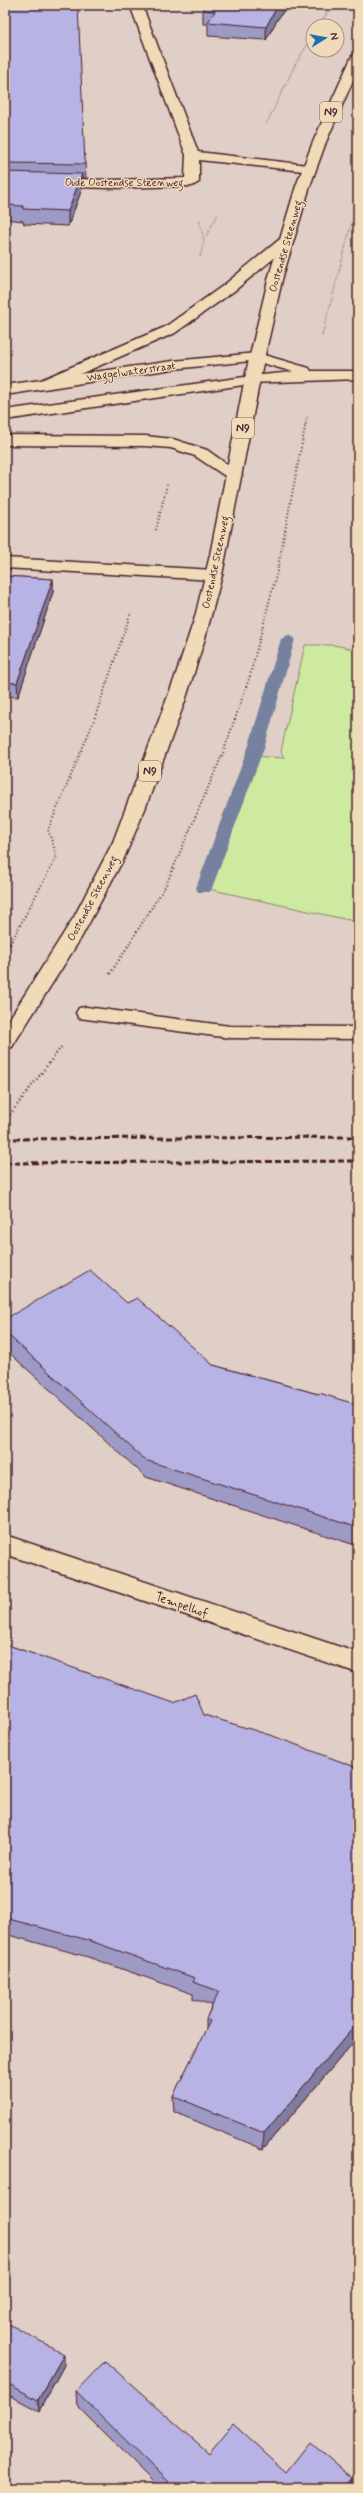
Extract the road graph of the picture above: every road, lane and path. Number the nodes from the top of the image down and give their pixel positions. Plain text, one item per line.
1 (136, 5) edge
2 (332, 5) edge
3 (324, 18) edge
4 (305, 49) edge
5 (358, 56) edge
6 (193, 155) junction
7 (249, 160) junction
8 (308, 169) junction
9 (5, 181) edge
10 (358, 199) edge
11 (285, 242) junction
12 (198, 261) dead end
13 (257, 356) junction
14 (315, 375) junction
15 (358, 375) edge
16 (252, 380) junction
17 (45, 384) junction
18 (5, 390) edge
19 (5, 415) edge
20 (5, 440) edge
21 (234, 475) junction
22 (168, 482) dead end
23 (5, 563) edge
24 (145, 571) junction
25 (214, 575) junction
26 (5, 952) edge
27 (86, 1013) dead end
28 (358, 1033) edge
29 (5, 1042) edge
30 (28, 1088) dead end
31 (5, 1122) edge
32 (5, 1544) edge
33 (358, 1663) edge

1 - 6 main road, Oude Oostendse Steenweg
2 - 3 path
4 - 7 path
5 - 8 main road, Oostendse Steenweg / N9
6 - 7 main road
6 - 9 main road, Oude Oostendse Steenweg
7 - 8 main road
7 - 12 path
8 - 11 main road, Oostendse Steenweg / N9
10 - 14 path
11 - 13 main road, Oostendse Steenweg / N9
11 - 17 main road
13 - 14 main road
13 - 16 main road, Oostendse Steenweg / N9
13 - 17 main road, Waggelwaterstraat
14 - 15 main road
14 - 16 main road, Waggelwaterstraat
16 - 19 main road, Waggelwaterstraat
16 - 21 main road, Oostendse Steenweg / N9
17 - 18 main road, Waggelwaterstraat
20 - 21 main road
21 - 25 main road, Oostendse Steenweg / N9
22 - 24 path
23 - 24 main road
24 - 25 main road
24 - 26 path
25 - 29 main road, Oostendse Steenweg / N9
27 - 28 main road
30 - 31 path
32 - 33 main road, Tempelhof

